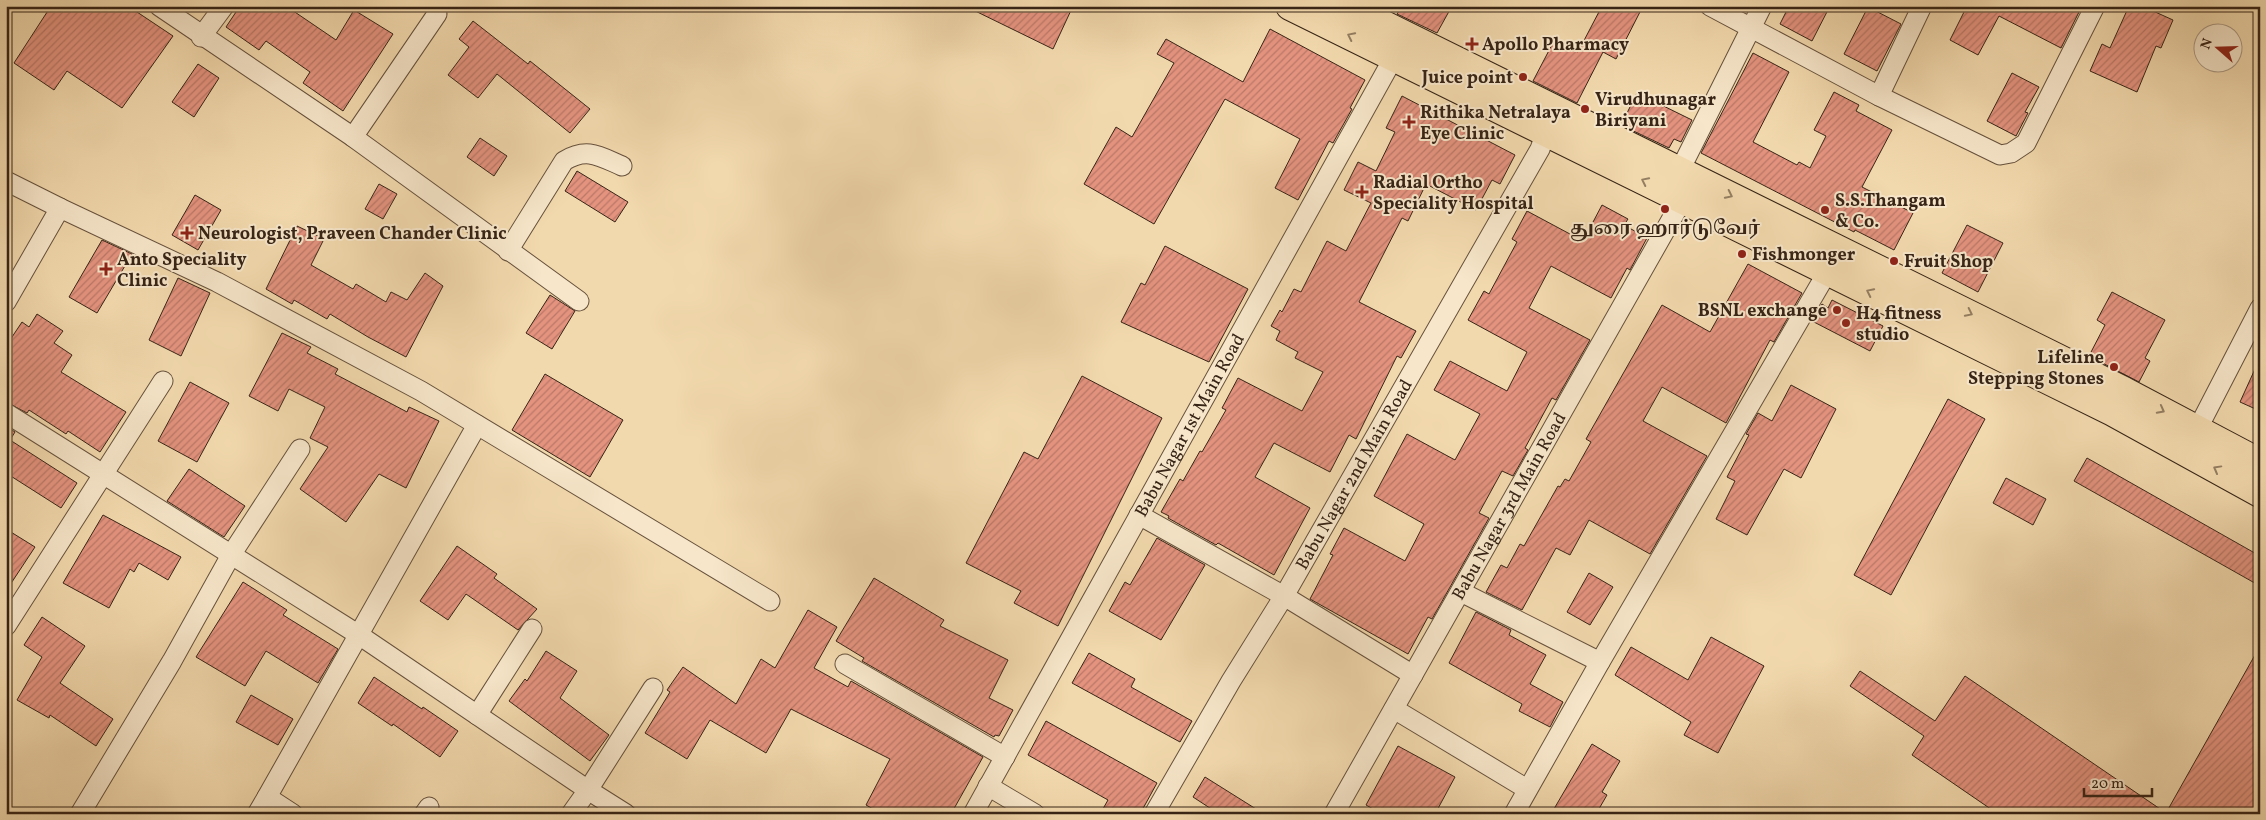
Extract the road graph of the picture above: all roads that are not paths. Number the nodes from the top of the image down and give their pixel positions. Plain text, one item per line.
1 (159, 6) edge
2 (224, 6) edge
3 (1290, 6) edge
4 (1346, 6) edge
5 (1710, 6) edge
6 (1762, 6) edge
7 (1922, 6) edge
8 (2095, 6) edge
9 (437, 14) dead end
10 (1751, 28) junction
11 (201, 37) junction
12 (1400, 47) junction
13 (1878, 96) junction
14 (1546, 132) junction
15 (353, 137) junction
16 (622, 166) dead end
17 (6, 181) edge
18 (1686, 183) junction
19 (60, 208) junction
20 (508, 251) junction
21 (1828, 271) junction
22 (579, 301) dead end
23 (6, 302) edge
24 (2260, 308) edge
25 (163, 381) dead end
26 (2119, 401) junction
27 (6, 412) edge
28 (477, 425) junction
29 (2197, 430) junction
30 (300, 448) dead end
31 (2260, 464) edge
32 (102, 474) junction
33 (2260, 492) edge
34 (1139, 514) junction
35 (231, 555) junction
36 (1461, 592) junction
37 (1284, 596) junction
38 (770, 601) dead end
39 (6, 626) edge
40 (532, 629) dead end
41 (359, 635) junction
42 (1600, 662) junction
43 (845, 664) dead end
44 (1413, 675) junction
45 (653, 688) dead end
46 (1394, 709) junction
47 (477, 715) junction
48 (1005, 757) junction
49 (988, 786) junction
50 (1527, 789) junction
51 (588, 790) junction
52 (267, 797) junction
53 (80, 814) edge
54 (257, 814) edge
55 (293, 814) edge
56 (571, 814) edge
57 (626, 814) edge
58 (973, 814) edge
59 (1035, 814) edge
60 (1154, 814) edge
61 (1334, 814) edge
62 (1514, 814) edge

1 - 11 street
2 - 11 street
12 -> 3 main road
4 - 12 main road
5 - 10 street
6 - 10 street, Babu Nagar 3rd Main Road
7 - 13 street
8 - 13 street
9 - 15 street
10 - 13 street
10 - 18 street, Babu Nagar 3rd Main Road
11 - 15 street
12 - 14 main road
12 - 18 main road
12 - 34 street, Babu Nagar 1st Main Road
18 -> 14 main road
14 - 37 street, Babu Nagar 2nd Main Road
15 - 20 street
16 - 20 street
17 - 19 street
18 - 21 main road
18 -> 26 main road
18 - 36 street, Babu Nagar 3rd Main Road
19 - 23 street
19 - 28 street
20 - 22 street
26 -> 21 main road
21 - 42 street
24 - 29 street
25 - 32 street
26 -> 29 main road
33 -> 26 main road
27 - 32 street
28 - 38 street
28 - 41 street
29 - 31 main road
30 - 35 street
32 - 35 street
32 - 39 street
34 - 37 street
34 - 48 street, Babu Nagar 1st Main Road
35 - 41 street
35 - 53 street
36 - 42 street
36 - 44 street, Babu Nagar 3rd Main Road
37 - 44 street
37 - 60 street, Babu Nagar 2nd Main Road
40 - 47 street
41 - 47 street
41 - 52 street
42 - 50 street
43 - 48 street
44 - 46 street, Babu Nagar 3rd Main Road
45 - 51 street
46 - 50 street
46 - 61 street, Babu Nagar 3rd Main Road
47 - 51 street
48 - 49 street, Babu Nagar 1st Main Road
49 - 58 street, Babu Nagar 1st Main Road
49 - 59 street
50 - 62 street
51 - 56 street
51 - 57 street
52 - 54 street
52 - 55 street

